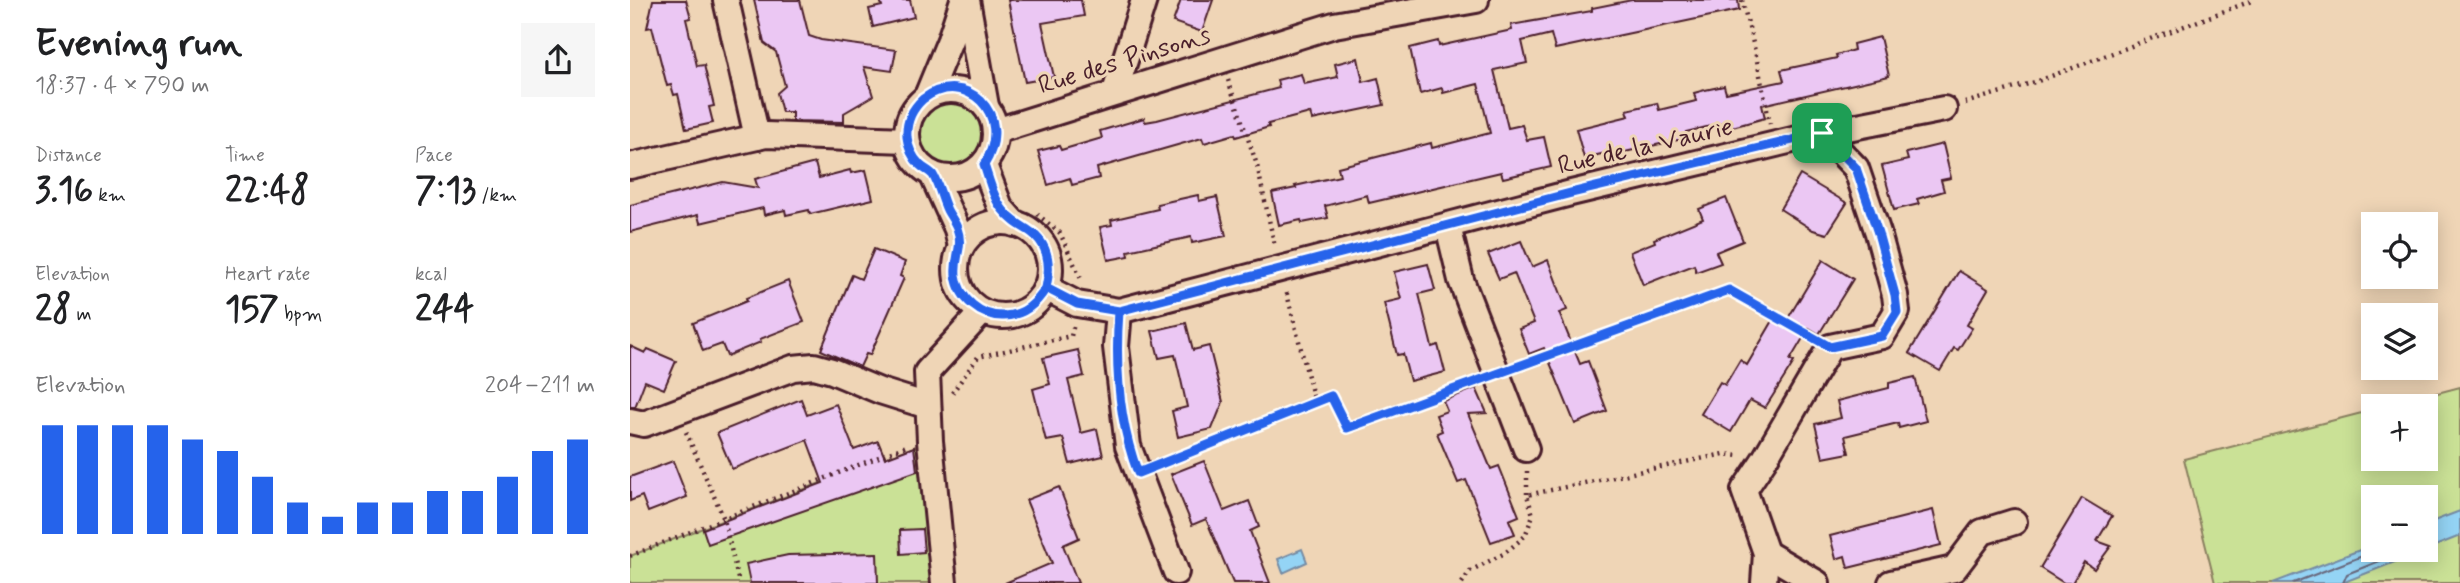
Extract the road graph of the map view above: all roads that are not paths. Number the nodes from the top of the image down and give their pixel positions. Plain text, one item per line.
1 (726, 0) edge
2 (965, 0) edge
3 (1144, 0) edge
4 (1476, 0) edge
5 (1418, 5) edge
6 (1115, 92) junction
7 (927, 96) junction
8 (986, 106) junction
9 (1944, 109) road end
10 (996, 131) junction
11 (1822, 133) junction
12 (757, 136) junction
13 (907, 140) junction
14 (984, 165) junction
15 (630, 166) edge
16 (932, 174) junction
17 (1023, 217) junction
18 (1448, 226) junction
19 (961, 247) junction
20 (1046, 288) junction
21 (1119, 311) junction
22 (982, 312) junction
23 (928, 406) junction
24 (630, 421) edge
25 (1526, 449) dead end
26 (2014, 522) dead end
27 (1766, 553) junction
28 (1176, 572) dead end
29 (944, 583) edge
30 (1764, 583) edge
31 (1817, 583) edge
32 (1891, 583) edge

1 - 12 street
2 - 7 street
2 - 8 street
3 - 6 street
4 - 5 street, Rue des Pinsons
5 - 6 street, Rue des Pinsons
6 - 10 street, Rue des Pinsons
7 - 8 street
7 - 13 street
8 - 10 street
9 - 11 street, Rue de la Vaurie
10 - 14 street
11 - 18 street, Rue de la Vaurie
11 - 27 street
12 - 13 street
12 - 15 street
13 - 16 street
14 - 16 street
14 - 17 street
16 - 19 street
17 - 19 street
17 - 20 street
18 - 21 street, Rue de la Vaurie
18 - 25 street
19 - 22 street
20 - 21 street, Rue de la Vaurie
20 - 22 street
21 - 28 street
22 - 23 street
23 - 24 street
23 - 29 street
26 - 32 street
27 - 30 street
27 - 31 street

